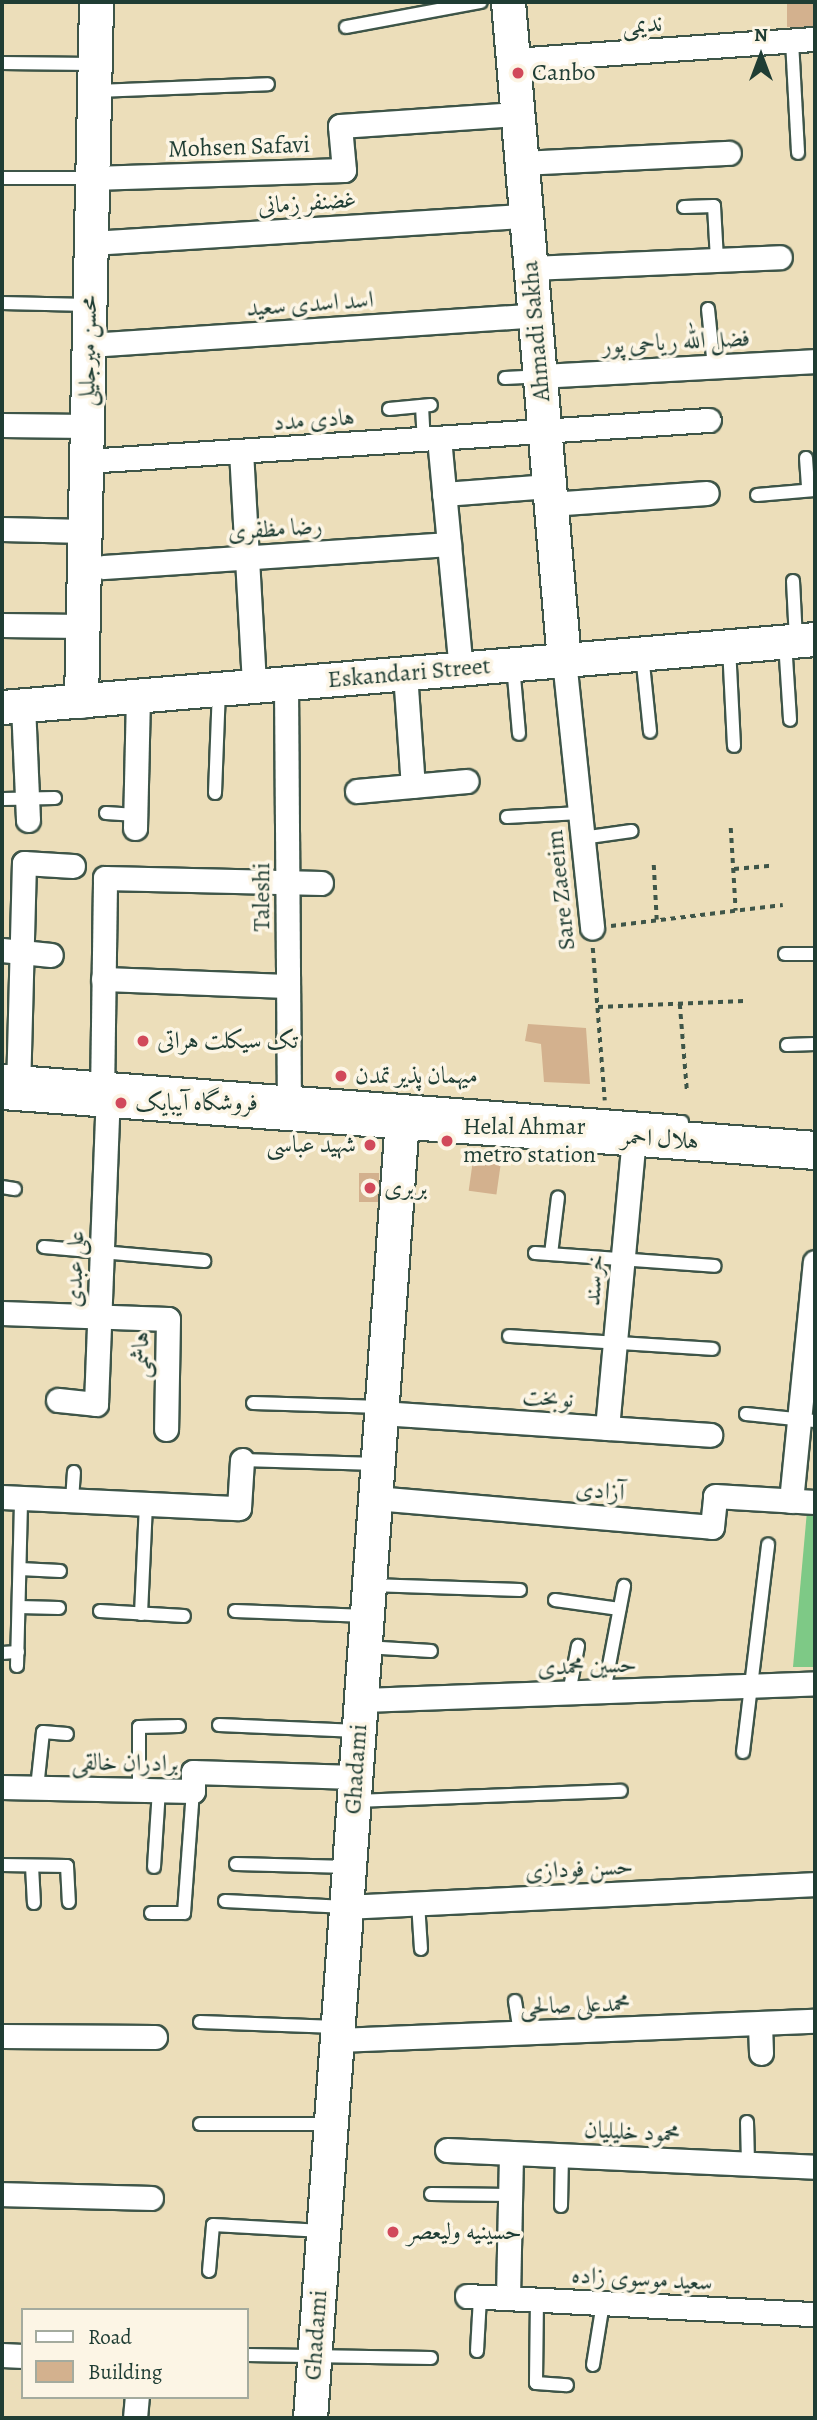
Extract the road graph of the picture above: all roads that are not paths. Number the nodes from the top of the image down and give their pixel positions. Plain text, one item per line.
1 (96, 2) edge
2 (481, 2) edge
3 (508, 2) edge
4 (346, 27) dead end
5 (815, 40) edge
6 (792, 41) junction
7 (513, 60) junction
8 (2, 63) edge
9 (94, 77) junction
10 (268, 85) dead end
11 (502, 115) dead end
12 (729, 153) dead end
13 (799, 153) dead end
14 (522, 163) junction
15 (2, 178) edge
16 (92, 178) junction
17 (684, 207) dead end
18 (526, 216) junction
19 (91, 243) junction
20 (780, 257) dead end
21 (717, 259) junction
22 (531, 268) junction
23 (2, 303) edge
24 (89, 304) junction
25 (708, 309) dead end
26 (535, 315) junction
27 (89, 345) junction
28 (815, 361) edge
29 (714, 367) junction
30 (540, 376) junction
31 (505, 378) dead end
32 (389, 409) dead end
33 (709, 420) dead end
34 (2, 425) edge
35 (87, 426) junction
36 (544, 431) junction
37 (431, 438) junction
38 (241, 451) junction
39 (806, 458) dead end
40 (86, 461) junction
41 (812, 490) edge
42 (706, 493) dead end
43 (444, 494) junction
44 (550, 495) junction
45 (757, 495) dead end
46 (2, 529) edge
47 (85, 531) junction
48 (449, 544) junction
49 (247, 557) junction
50 (104, 567) dead end
51 (793, 581) dead end
52 (2, 625) edge
53 (82, 626) junction
54 (799, 640) edge
55 (729, 646) junction
56 (642, 653) junction
57 (564, 660) junction
58 (513, 664) junction
59 (461, 669) junction
60 (405, 673) junction
61 (270, 685) junction
62 (219, 689) junction
63 (138, 696) junction
64 (81, 701) junction
65 (13, 706) edge
66 (790, 720) dead end
67 (650, 732) dead end
68 (519, 734) dead end
69 (734, 746) dead end
70 (467, 781) dead end
71 (413, 786) junction
72 (357, 791) dead end
73 (215, 793) dead end
74 (55, 798) dead end
75 (3, 799) edge
76 (27, 809) junction
77 (106, 813) dead end
78 (580, 813) junction
79 (507, 817) dead end
80 (136, 822) joint
81 (632, 831) dead end
82 (582, 838) junction
83 (73, 866) dead end
84 (288, 883) junction
85 (321, 883) dead end
86 (592, 928) road end
87 (12, 951) edge
88 (785, 954) dead end
89 (815, 954) edge
90 (51, 955) dead end
91 (103, 979) junction
92 (288, 986) junction
93 (815, 1044) edge
94 (787, 1045) dead end
95 (10, 1081) edge
96 (104, 1091) junction
97 (289, 1102) junction
98 (402, 1120) junction
99 (699, 1123) dead end
100 (620, 1126) junction
101 (815, 1150) edge
102 (558, 1197) dead end
103 (44, 1247) dead end
104 (102, 1253) junction
105 (535, 1253) dead end
106 (551, 1255) junction
107 (623, 1260) junction
108 (204, 1261) dead end
109 (815, 1262) edge
110 (715, 1266) dead end
111 (813, 1309) edge
112 (2, 1313) edge
113 (99, 1317) junction
114 (509, 1336) dead end
115 (615, 1343) junction
116 (713, 1349) dead end
117 (58, 1400) dead end
118 (253, 1403) dead end
119 (382, 1410) junction
120 (746, 1415) dead end
121 (807, 1420) edge
122 (166, 1429) dead end
123 (607, 1429) junction
124 (710, 1435) dead end
125 (242, 1460) joint
126 (378, 1464) junction
127 (74, 1472) dead end
128 (11, 1498) edge
129 (375, 1498) junction
130 (72, 1500) junction
131 (791, 1501) junction
132 (815, 1502) edge
133 (146, 1504) junction
134 (768, 1545) dead end
135 (20, 1569) junction
136 (60, 1571) dead end
137 (624, 1586) dead end
138 (520, 1590) dead end
139 (555, 1600) dead end
140 (19, 1607) junction
141 (60, 1608) dead end
142 (620, 1609) junction
143 (100, 1611) dead end
144 (235, 1611) dead end
145 (141, 1614) junction
146 (184, 1616) dead end
147 (367, 1616) junction
148 (578, 1646) dead end
149 (431, 1651) dead end
150 (18, 1652) junction
151 (2, 1653) edge
152 (17, 1666) dead end
153 (815, 1683) edge
154 (751, 1685) junction
155 (604, 1692) junction
156 (569, 1693) junction
157 (360, 1715) junction
158 (219, 1725) dead end
159 (179, 1726) dead end
160 (67, 1734) dead end
161 (743, 1752) dead end
162 (2, 1787) edge
163 (37, 1788) junction
164 (355, 1789) junction
165 (149, 1790) junction
166 (193, 1791) junction
167 (621, 1791) dead end
168 (236, 1864) dead end
169 (2, 1865) edge
170 (32, 1866) junction
171 (154, 1867) dead end
172 (349, 1867) junction
173 (815, 1884) edge
174 (225, 1901) dead end
175 (69, 1902) dead end
176 (34, 1903) dead end
177 (418, 1903) junction
178 (346, 1907) junction
179 (151, 1913) dead end
180 (421, 1948) dead end
181 (515, 2001) dead end
182 (815, 2021) edge
183 (200, 2022) dead end
184 (760, 2024) junction
185 (520, 2033) junction
186 (337, 2034) junction
187 (2, 2036) edge
188 (155, 2037) dead end
189 (761, 2053) dead end
190 (747, 2122) dead end
191 (331, 2123) junction
192 (200, 2124) dead end
193 (447, 2150) dead end
194 (511, 2152) junction
195 (562, 2155) junction
196 (748, 2164) junction
197 (815, 2167) edge
198 (2, 2194) edge
199 (431, 2194) dead end
200 (510, 2195) junction
201 (151, 2198) dead end
202 (561, 2206) dead end
203 (323, 2231) junction
204 (209, 2271) dead end
205 (473, 2296) joint
206 (508, 2298) junction
207 (537, 2300) junction
208 (603, 2303) junction
209 (815, 2314) edge
210 (477, 2351) dead end
211 (2, 2355) edge
212 (248, 2355) edge
213 (21, 2356) edge
214 (314, 2357) junction
215 (431, 2358) dead end
216 (593, 2365) dead end
217 (567, 2385) dead end
218 (137, 2399) edge
219 (135, 2418) edge
220 (310, 2418) edge

1 - 9 street, محسن میرجلیلی
2 - 4 lane
3 - 7 street, Ahmadi Sakha
5 - 6 street, ندیمی
6 - 7 street, ندیمی
6 - 13 lane
7 - 14 street, Ahmadi Sakha
8 - 9 lane
9 - 10 lane
9 - 16 street, محسن میرجلیلی
11 - 16 street, Mohsen Safavi
12 - 14 street
14 - 18 street, Ahmadi Sakha
15 - 16 lane
16 - 19 street, محسن میرجلیلی
17 - 21 lane
18 - 19 street, غضنفر زمانی
18 - 22 street, Ahmadi Sakha
19 - 24 street, محسن میرجلیلی
20 - 21 street
21 - 22 street
22 - 26 street, Ahmadi Sakha
23 - 24 lane
24 - 27 street, محسن میرجلیلی
25 - 29 lane
26 - 27 street, اسد اسدی سعید
26 - 30 street, Ahmadi Sakha
27 - 35 street, محسن میرجلیلی
28 - 29 street, فضل الله ریاحی پور
29 - 30 street, فضل الله ریاحی پور
30 - 31 lane
30 - 36 street, Ahmadi Sakha
32 - 37 lane
33 - 36 street, هادی مدد
34 - 35 street
35 - 40 street, محسن میرجلیلی
36 - 37 street, هادی مدد
36 - 44 street, Ahmadi Sakha
37 - 38 street, هادی مدد
37 - 43 street
38 - 40 street, هادی مدد
38 - 49 street, Taleshi
39 - 41 lane
40 - 47 street, محسن میرجلیلی
41 - 45 lane
42 - 44 street
43 - 44 street
43 - 48 street
44 - 57 street, Ahmadi Sakha
46 - 47 street
47 - 53 street, محسن میرجلیلی
48 - 49 street, رضا مظفری
48 - 59 street
49 - 50 street, رضا مظفری
49 - 61 street, Taleshi
51 - 54 lane
52 - 53 street
53 - 64 street, محسن میرجلیلی
54 - 55 street, Eskandari Street
54 - 66 lane
55 - 56 street, Eskandari Street
55 - 69 lane
56 - 57 street, Eskandari Street
56 - 67 lane
57 - 58 street, Eskandari Street
57 - 78 street, Sare Zaeeim
58 - 59 street, Eskandari Street
58 - 68 lane
59 - 60 street, Eskandari Street
60 - 61 street, Eskandari Street
60 - 71 street
61 - 62 street, Eskandari Street
61 - 84 street, Taleshi
62 - 63 street, Eskandari Street
62 - 73 lane
63 - 64 street, Eskandari Street
63 - 80 street
64 - 65 street, Eskandari Street
65 - 76 street
70 - 71 street
71 - 72 street
74 - 76 lane
75 - 76 lane
77 - 80 lane
78 - 79 lane
78 - 82 street, Sare Zaeeim
81 - 82 lane
82 - 86 street, Sare Zaeeim
83 - 87 street
84 - 85 street
84 - 91 street, علی عبدی
84 - 92 street, Taleshi
87 - 90 street
87 - 95 street
88 - 89 lane
91 - 92 street
91 - 96 street, علی عبدی
92 - 97 street, Taleshi
93 - 94 lane
95 - 96 main road, هلال احمر
96 - 97 main road, هلال احمر
96 - 104 street, علی عبدی
97 - 98 main road, هلال احمر
97 - 100 lane
98 - 100 main road, هلال احمر
98 - 119 street, Ghadami
99 - 100 lane
100 - 101 main road, هلال احمر
100 - 107 street, خرسند
102 - 106 lane
103 - 104 lane
104 - 108 lane
104 - 113 street, علی عبدی
105 - 106 lane
106 - 107 lane
107 - 110 lane
107 - 115 street, خرسند
109 - 111 street
111 - 121 street
112 - 113 street, هاشمی
113 - 117 street, علی عبدی
113 - 122 street, هاشمی
114 - 115 lane
115 - 116 lane
115 - 123 street, خرسند
118 - 119 lane
119 - 123 street, نوبخت
119 - 126 street, Ghadami
120 - 121 lane
121 - 131 street
123 - 124 street, نوبخت
125 - 126 lane
125 - 133 street
126 - 129 street, Ghadami
127 - 130 lane
128 - 130 street
128 - 135 lane
129 - 131 street, آزادی
129 - 147 street, Ghadami
130 - 133 street
131 - 132 street
133 - 145 lane
134 - 154 lane
135 - 136 lane
135 - 140 lane
137 - 142 lane
138 - 147 lane
139 - 142 lane
140 - 141 lane
140 - 150 lane
142 - 155 lane
143 - 145 lane
144 - 147 lane
145 - 146 lane
147 - 149 lane
147 - 157 street, Ghadami
148 - 156 lane
150 - 151 lane
150 - 152 lane
153 - 154 street, حسین محمدی
154 - 155 street, حسین محمدی
154 - 161 lane
155 - 156 street, حسین محمدی
156 - 157 street, حسین محمدی
157 - 158 lane
157 - 164 street, Ghadami
159 - 165 lane
160 - 163 lane
162 - 163 street, برادران خالقی
163 - 165 street, برادران خالقی
164 - 166 street, برادران خالقی
164 - 167 lane
164 - 172 street, Ghadami
165 - 166 street, برادران خالقی
165 - 171 lane
166 - 179 lane
168 - 172 lane
169 - 170 lane
170 - 175 lane
170 - 176 lane
172 - 178 street, Ghadami
173 - 177 street, حسن فودازی
174 - 178 lane
177 - 178 street, حسن فودازی
177 - 180 lane
178 - 186 street, Ghadami
181 - 185 lane
182 - 184 street, محمدعلی صالحی
183 - 186 lane
184 - 185 street, محمدعلی صالحی
184 - 189 street
185 - 186 street, محمدعلی صالحی
186 - 191 street, Ghadami
187 - 188 street
190 - 196 lane
191 - 192 lane
191 - 203 street, Ghadami
193 - 194 street, محمود خلیلیان
194 - 195 street, محمود خلیلیان
194 - 200 street
195 - 196 street, محمود خلیلیان
195 - 202 lane
196 - 197 street, محمود خلیلیان
198 - 201 street
199 - 200 lane
200 - 206 street
203 - 204 lane
203 - 214 street, Ghadami
205 - 206 street, سعید موسوی زاده
205 - 210 lane
206 - 207 street, سعید موسوی زاده
207 - 208 street, سعید موسوی زاده
207 - 217 lane
208 - 209 street, سعید موسوی زاده
208 - 216 lane
211 - 213 street
212 - 214 lane
214 - 215 lane
214 - 220 street, Ghadami
218 - 219 street

